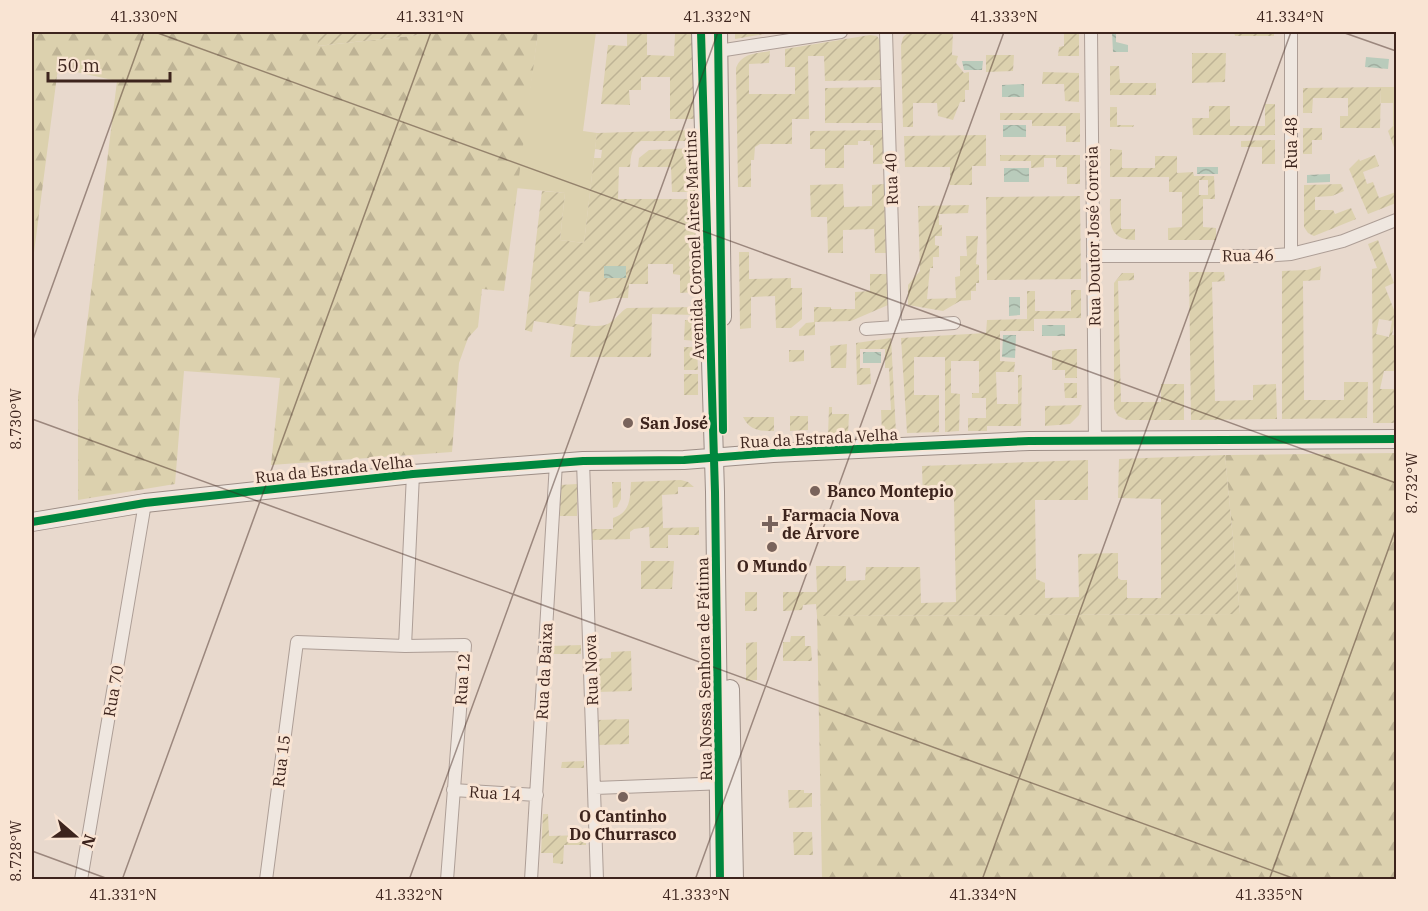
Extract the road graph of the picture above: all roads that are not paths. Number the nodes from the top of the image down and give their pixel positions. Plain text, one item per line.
1 (701, 32) edge
2 (718, 32) edge
3 (841, 32) edge
4 (886, 32) edge
5 (1091, 32) edge
6 (1292, 32) edge
7 (710, 52) junction
8 (1396, 220) edge
9 (1291, 254) junction
10 (1093, 256) junction
11 (954, 323) dead end
12 (895, 327) junction
13 (866, 329) dead end
14 (1396, 439) edge
15 (1095, 441) junction
16 (719, 458) junction
17 (583, 461) junction
18 (556, 463) junction
19 (413, 474) junction
20 (145, 503) junction
21 (32, 522) edge
22 (297, 642) joint
23 (405, 646) junction
24 (725, 783) junction
25 (595, 788) junction
26 (453, 790) junction
27 (537, 795) junction
28 (81, 879) edge
29 (266, 879) edge
30 (447, 879) edge
31 (531, 879) edge
32 (597, 879) edge
33 (720, 879) edge
34 (734, 879) edge

1 - 7 street, Avenida Coronel Aires Martins
2 - 7 street, Avenida Coronel Aires Martins
3 - 7 street
4 - 12 street, Rua 40
5 - 10 street, Rua Doutor José Correia
6 - 9 street, Rua 48
7 - 16 street, Avenida Coronel Aires Martins
8 - 9 street, Rua 46
9 - 10 street, Rua 46
10 - 15 street, Rua Doutor José Correia
11 - 12 street
12 - 13 street
14 - 15 street, Rua da Estrada Velha
15 - 16 street, Rua da Estrada Velha
16 - 17 street, Rua da Estrada Velha
16 - 24 street, Rua Nossa Senhora de Fátima
17 - 18 street, Rua da Estrada Velha
17 - 25 street, Rua Nova
18 - 19 street, Rua da Estrada Velha
18 - 27 street, Rua da Baixa
19 - 20 street, Rua da Estrada Velha
19 - 23 street
20 - 21 street, Rua da Estrada Velha
20 - 28 street, Rua 70
22 - 23 street, Rua 12
22 - 29 street, Rua 15
23 - 26 street, Rua 12
24 - 25 street
24 - 33 street, Rua Nossa Senhora de Fátima
24 - 34 street, Rua Nossa Senhora de Fátima
25 - 32 street, Rua Nova
26 - 27 street, Rua 14
26 - 30 street, Rua 12
27 - 31 street, Rua da Baixa

